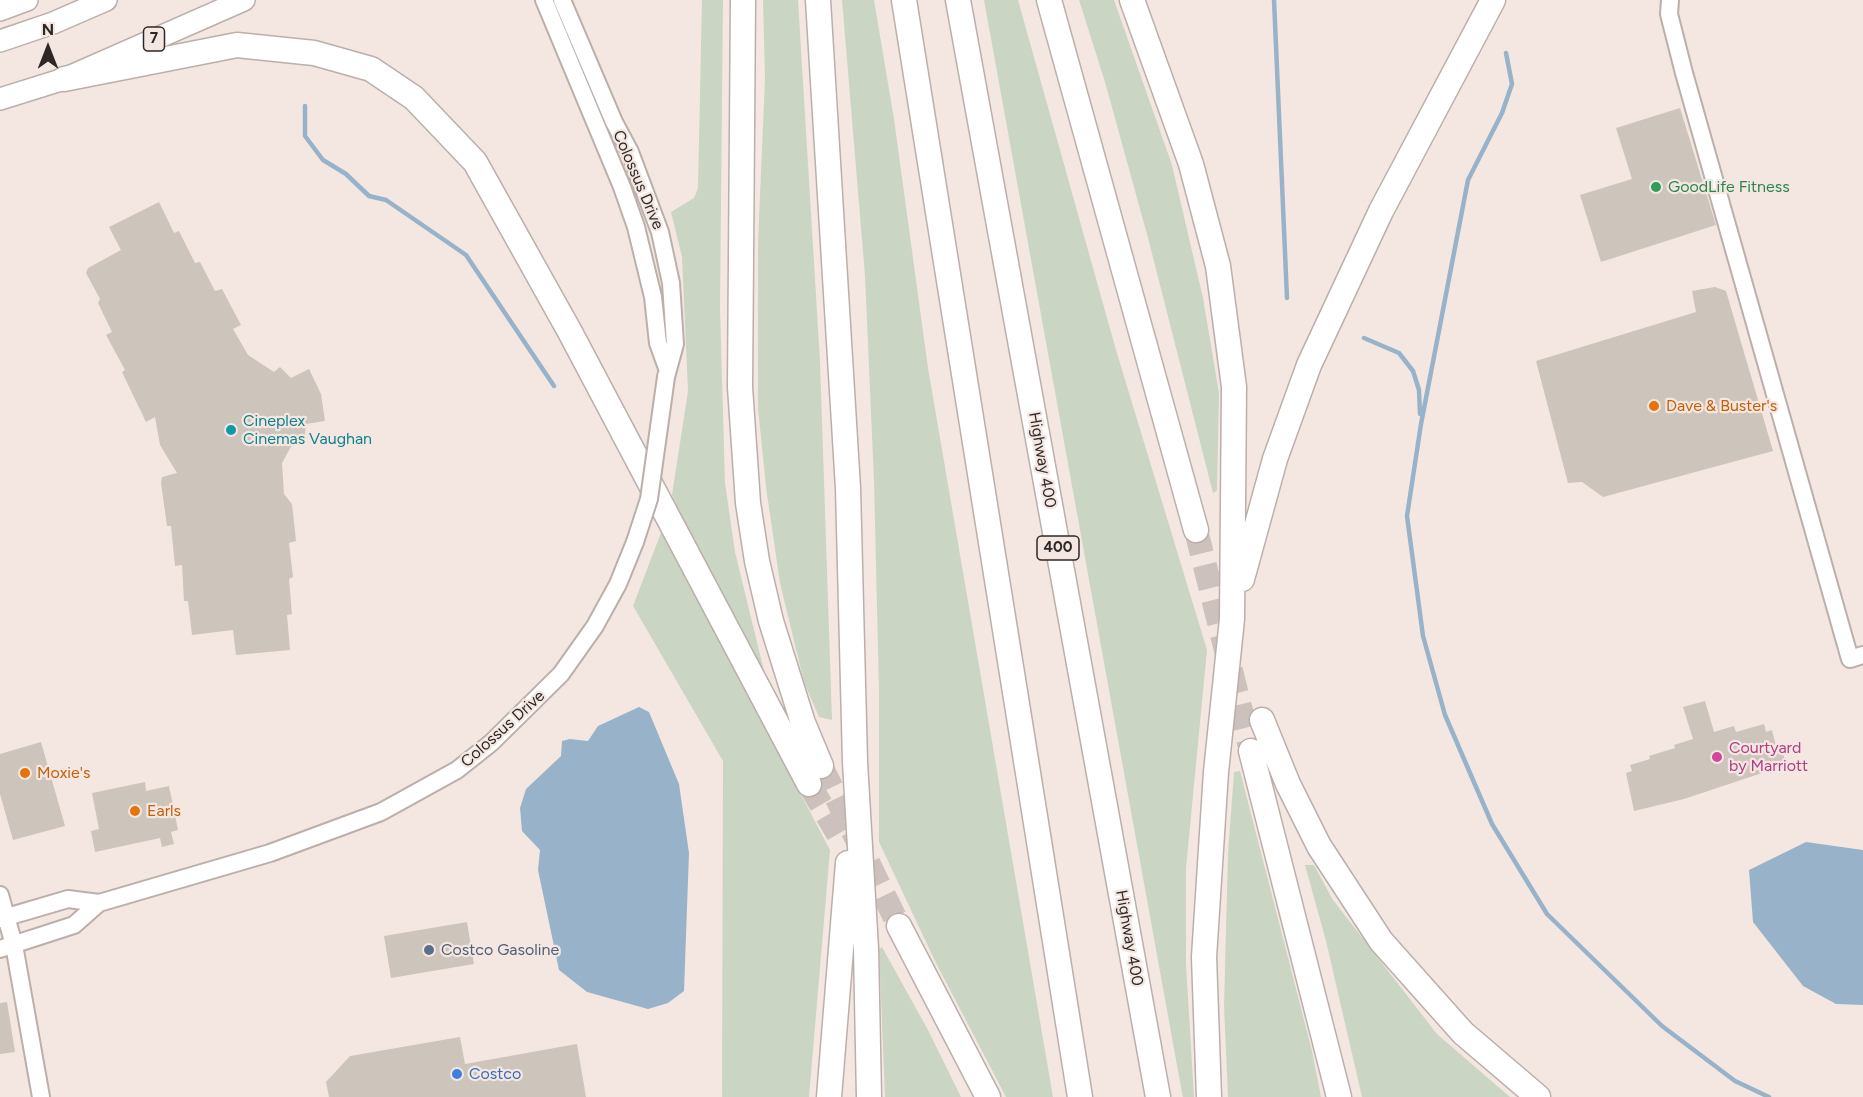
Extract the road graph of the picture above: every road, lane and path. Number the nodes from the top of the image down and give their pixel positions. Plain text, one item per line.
1 (27, 0) edge
2 (106, 0) edge
3 (243, 0) edge
4 (544, 0) edge
5 (562, 0) edge
6 (743, 0) edge
7 (818, 0) edge
8 (904, 0) edge
9 (958, 0) edge
10 (1049, 0) edge
11 (1132, 0) edge
12 (1493, 0) edge
13 (1670, 0) edge
14 (0, 10) edge
15 (0, 41) edge
16 (63, 79) junction
17 (0, 99) edge
18 (666, 373) junction
19 (1196, 530) tunnel mouth
20 (1232, 619) junction
21 (1857, 657) edge
22 (1262, 720) dead end
23 (1251, 752) tunnel mouth
24 (855, 762) junction
25 (0, 896) edge
26 (99, 903) junction
27 (3, 918) edge
28 (899, 926) tunnel mouth
29 (7, 947) edge
30 (41, 1097) edge
31 (829, 1097) edge
32 (869, 1097) edge
33 (988, 1097) edge
34 (1080, 1097) edge
35 (1158, 1097) edge
36 (1209, 1097) edge
37 (1339, 1097) edge
38 (1538, 1097) edge

1 - 14 main road
2 - 15 main road
3 - 16 main road, 7
4 - 18 street, Colossus Drive
5 - 18 street, Colossus Drive
6 - 16 highway
7 - 24 highway
8 - 34 highway
9 - 35 highway, Highway 400 / 400
10 - 19 highway
11 - 20 highway
12 - 20 highway
13 - 21 street
16 - 17 main road, 7
18 - 26 street, Colossus Drive, bridge
20 - 36 highway
22 - 38 highway
23 - 37 highway
24 - 31 highway
24 - 32 highway
25 - 27 street
26 - 27 street, Colossus Drive
26 - 29 street, Colossus Drive
27 - 29 street
28 - 33 highway
29 - 30 street

